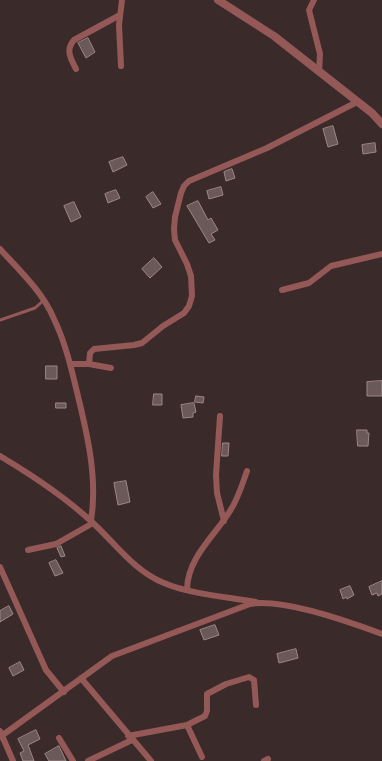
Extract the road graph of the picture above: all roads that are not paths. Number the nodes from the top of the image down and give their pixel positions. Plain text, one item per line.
1 (122, 0) edge
2 (218, 0) edge
3 (314, 0) edge
4 (120, 16) junction
5 (121, 66) dead end
6 (76, 69) dead end
7 (319, 72) junction
8 (357, 102) junction
9 (382, 124) edge
10 (0, 249) edge
11 (382, 254) edge
12 (282, 290) dead end
13 (44, 300) junction
14 (0, 320) edge
15 (70, 364) junction
16 (89, 364) junction
17 (110, 368) dead end
18 (220, 416) dead end
19 (0, 456) edge
20 (247, 471) dead end
21 (224, 521) junction
22 (92, 522) junction
23 (28, 550) dead end
24 (0, 567) edge
25 (187, 589) junction
26 (260, 602) junction
27 (382, 634) edge
28 (81, 678) junction
29 (64, 692) junction
30 (256, 705) dead end
31 (187, 724) junction
32 (1, 734) edge
33 (59, 738) dead end
34 (130, 738) junction
35 (202, 757) dead end
36 (13, 761) edge
37 (73, 761) edge
38 (88, 761) edge
39 (150, 761) edge

1 - 4 street
2 - 7 street
3 - 7 street
4 - 5 street
4 - 6 street
7 - 8 street
8 - 9 street
8 - 16 street
10 - 13 street
11 - 12 street
13 - 14 lane
13 - 15 street
15 - 16 street
15 - 22 street
16 - 17 street
18 - 21 street
19 - 22 street
20 - 21 street
21 - 25 street
22 - 23 street
22 - 25 street
24 - 29 street
25 - 26 street
26 - 27 street
26 - 28 street
28 - 29 street
28 - 34 street
29 - 32 street
30 - 31 street
31 - 34 street
31 - 35 street
32 - 36 street
33 - 37 street
34 - 38 street
34 - 39 street

